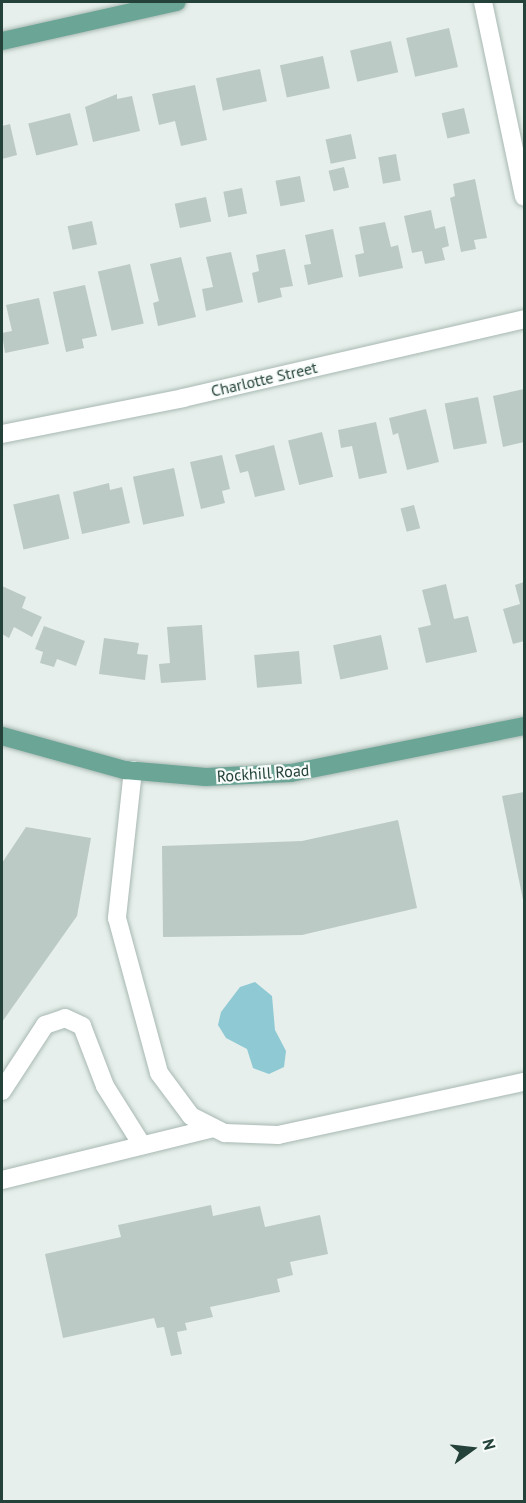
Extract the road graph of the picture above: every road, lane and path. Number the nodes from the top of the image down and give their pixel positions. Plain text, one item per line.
1 (177, 2) edge
2 (483, 2) edge
3 (131, 7) edge
4 (2, 41) edge
5 (525, 197) edge
6 (525, 319) edge
7 (2, 434) edge
8 (525, 726) edge
9 (2, 736) edge
10 (133, 770) junction
11 (525, 1082) edge
12 (2, 1091) edge
13 (213, 1128) junction
14 (142, 1145) junction
15 (2, 1180) edge

1 - 3 main road
2 - 5 street
3 - 4 main road
6 - 7 street, Charlotte Street
8 - 10 main road, Rockhill Road
9 - 10 main road, Rockhill Road
10 - 13 street
11 - 13 street
12 - 14 street
13 - 14 street
14 - 15 street

